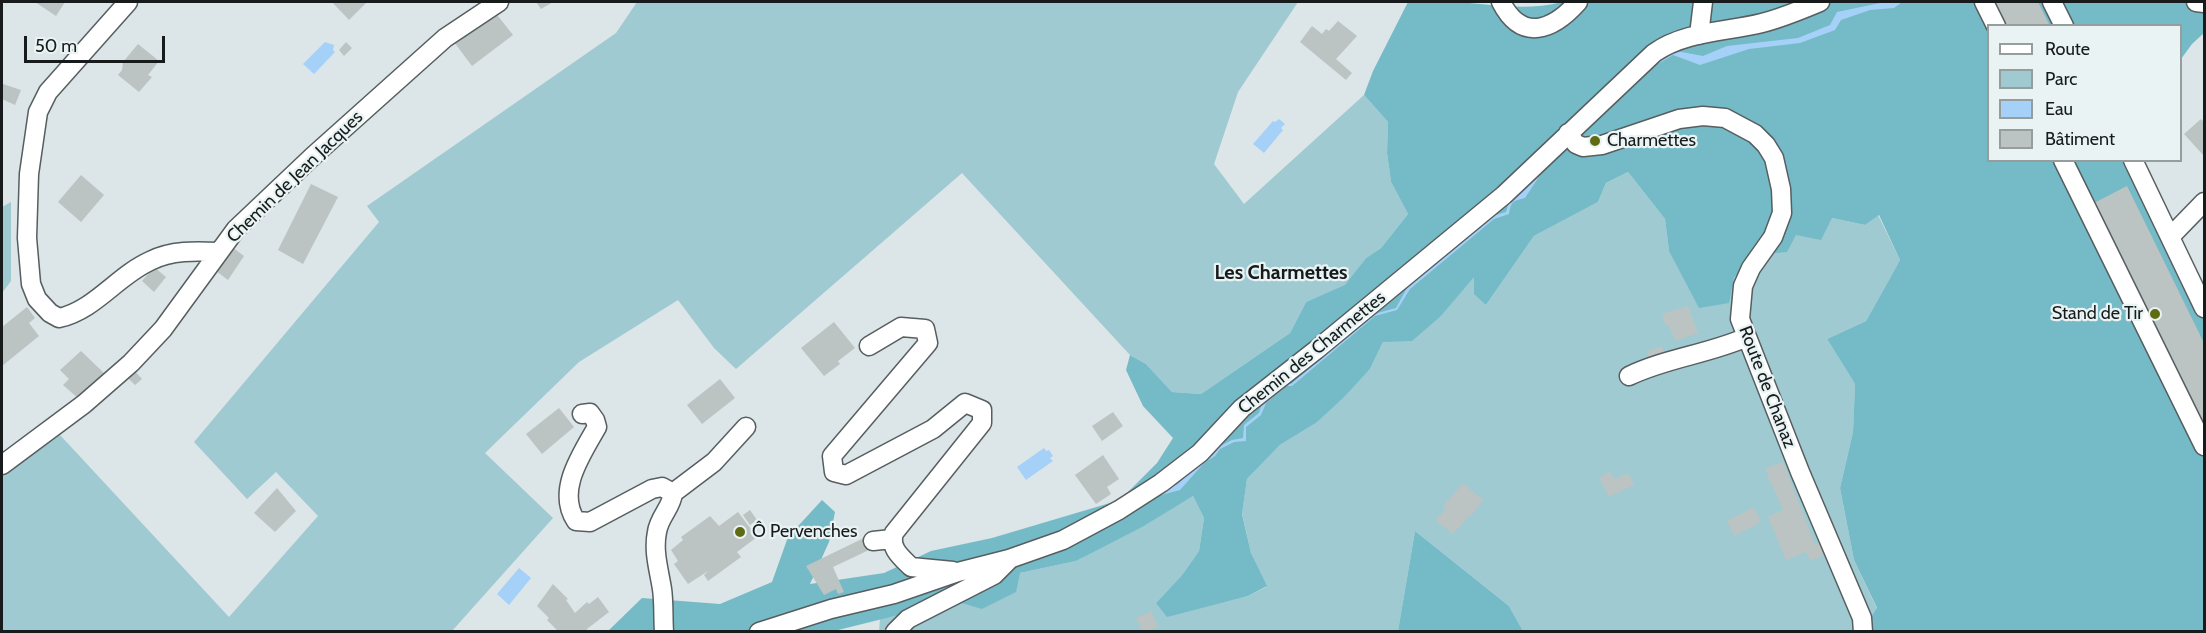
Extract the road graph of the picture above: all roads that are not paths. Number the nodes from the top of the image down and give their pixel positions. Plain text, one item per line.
1 (128, 2) edge
2 (499, 2) edge
3 (1502, 2) edge
4 (1578, 2) edge
5 (1703, 2) edge
6 (1820, 2) edge
7 (1984, 2) edge
8 (2052, 2) edge
9 (2196, 2) edge
10 (2205, 3) edge
11 (1995, 24) edge
12 (2063, 24) edge
13 (1700, 35) junction
14 (1571, 138) junction
15 (2064, 162) edge
16 (2134, 162) edge
17 (2205, 202) edge
18 (2170, 236) junction
19 (219, 252) junction
20 (2205, 308) edge
21 (1747, 337) junction
22 (869, 346) dead end
23 (1629, 376) dead end
24 (582, 414) dead end
25 (746, 427) dead end
26 (2205, 446) edge
27 (2, 465) edge
28 (673, 493) junction
29 (892, 539) junction
30 (873, 541) dead end
31 (1009, 559) junction
32 (958, 572) junction
33 (664, 632) edge
34 (759, 632) edge
35 (895, 632) edge
36 (1863, 632) edge

1 - 19 street
2 - 19 street, Chemin de Jean Jacques
3 - 4 street
5 - 13 street
6 - 13 street, Chemin des Charmettes
7 - 11 street
8 - 12 street
9 - 10 street
13 - 14 street, Chemin des Charmettes
14 - 21 street, Route de Chanaz
14 - 31 street, Chemin des Charmettes
15 - 26 street
16 - 18 street
17 - 18 street
18 - 20 street
19 - 27 street, Chemin de Jean Jacques
21 - 23 street
21 - 36 street, Route de Chanaz
22 - 29 street
24 - 28 street
25 - 28 street
28 - 33 street
29 - 30 street
29 - 32 street
31 - 32 street, Chemin des Charmettes
31 - 35 street
32 - 34 street, Chemin des Charmettes

